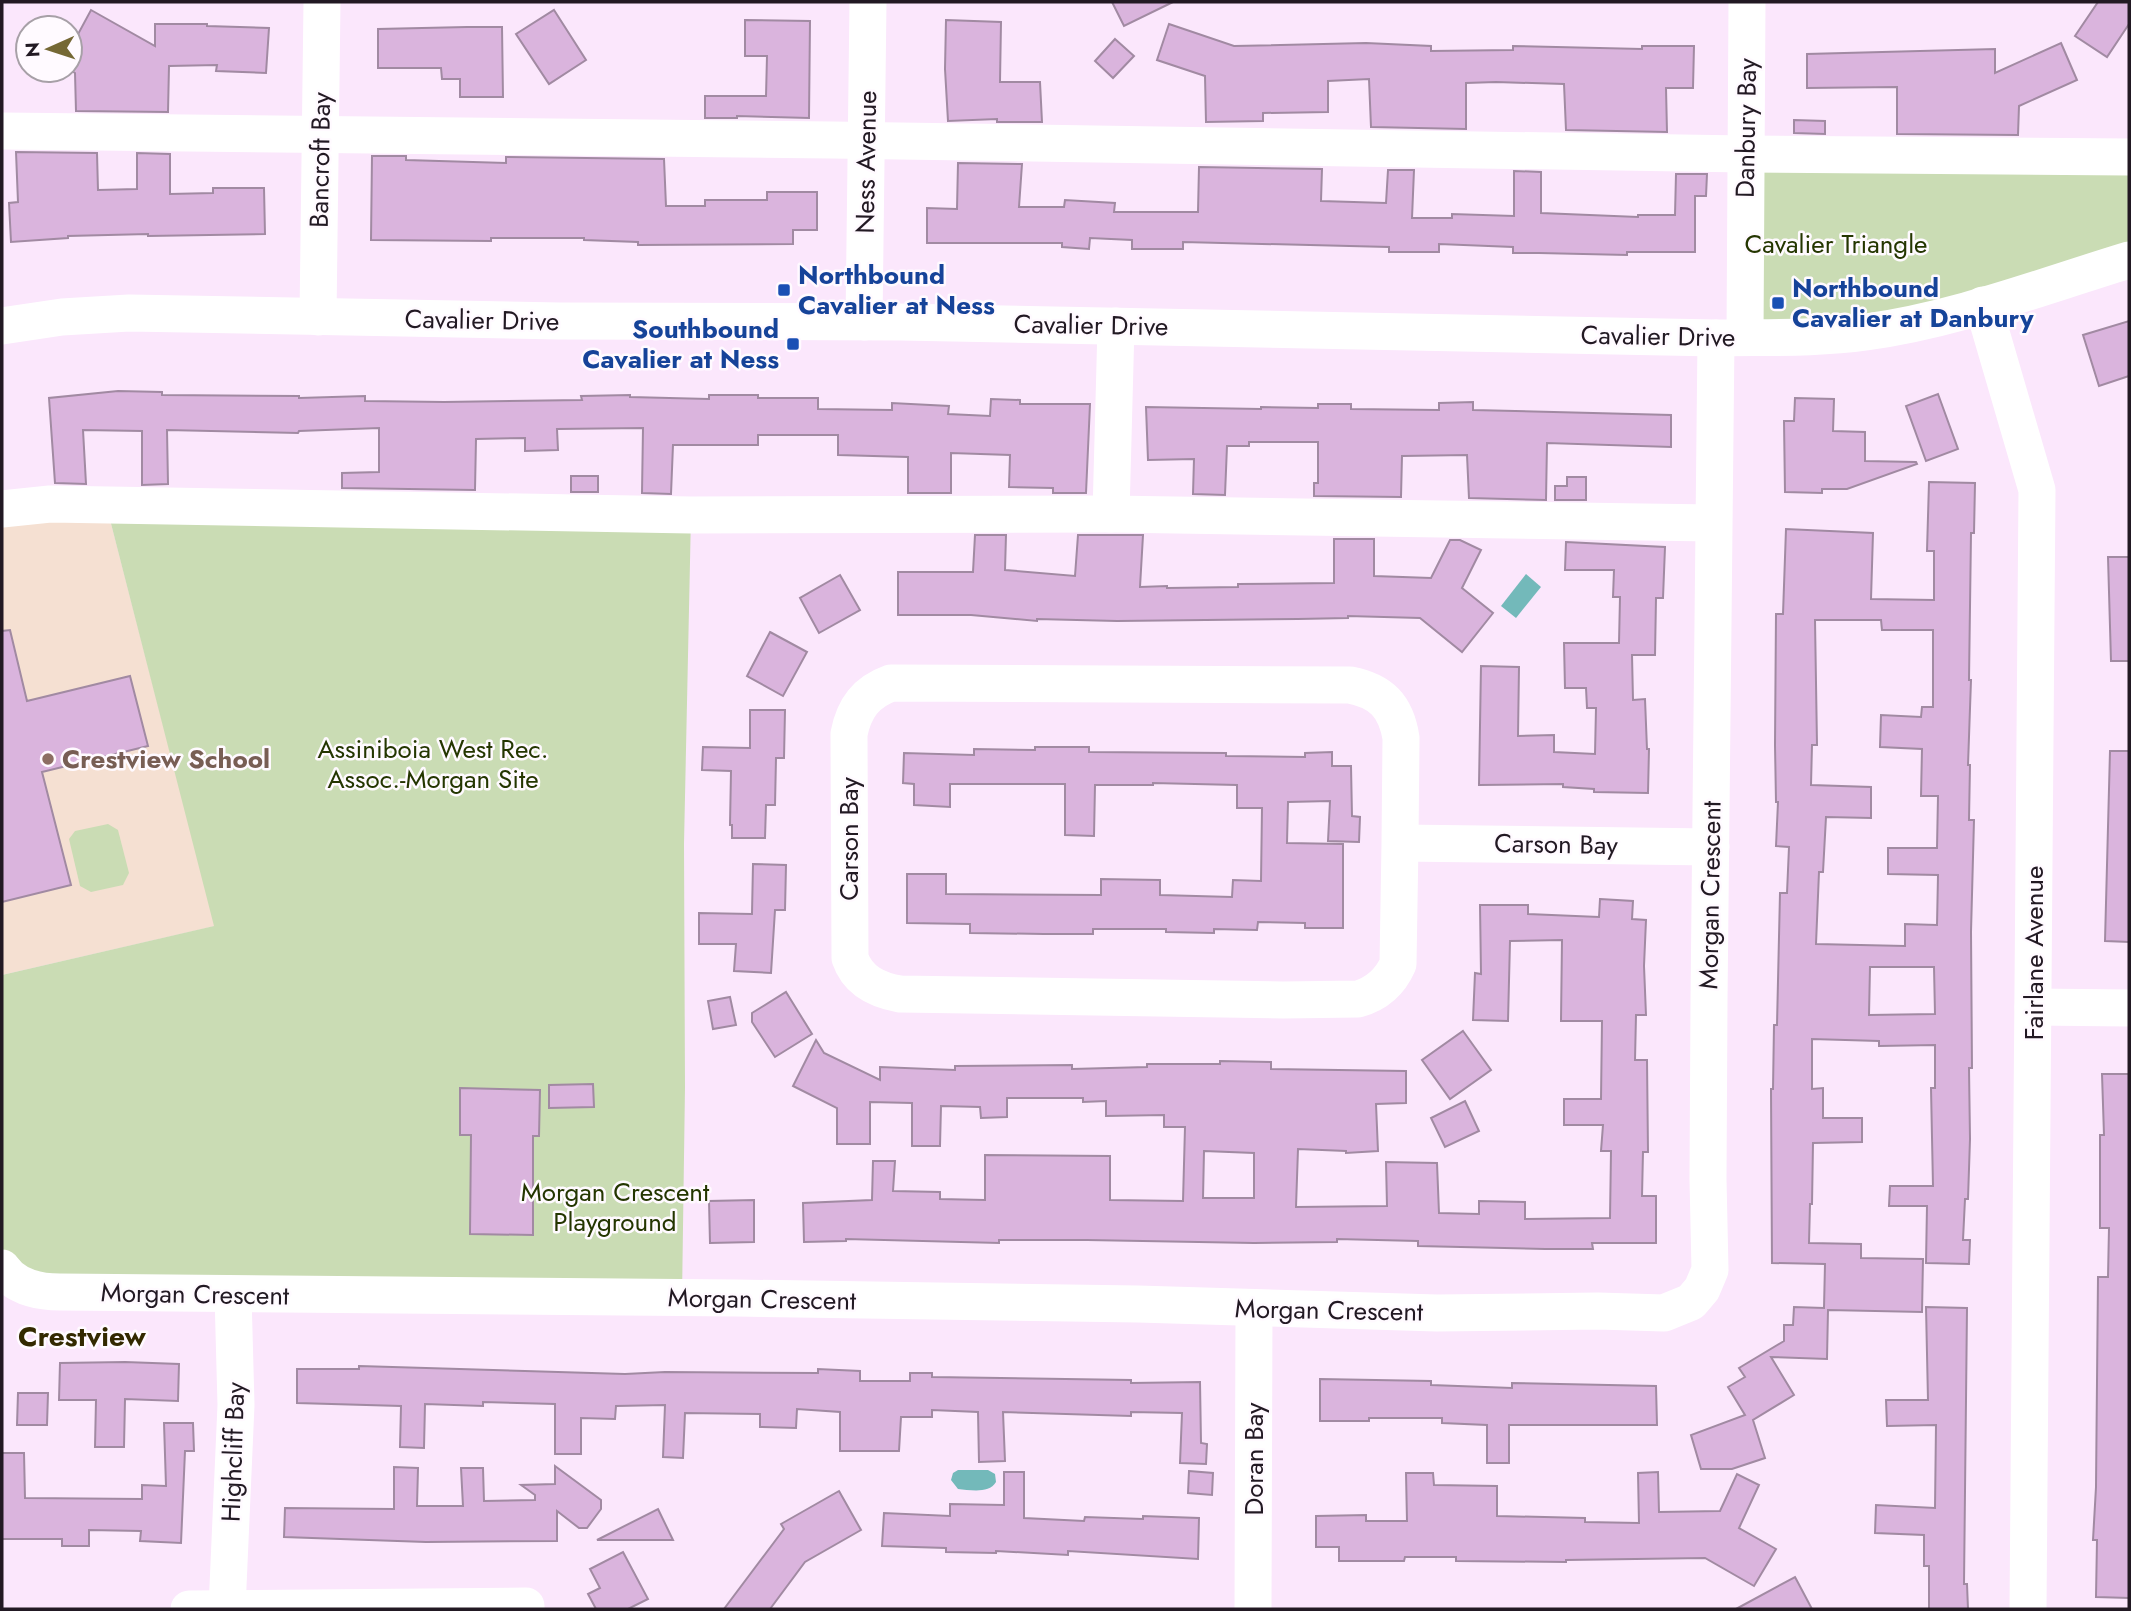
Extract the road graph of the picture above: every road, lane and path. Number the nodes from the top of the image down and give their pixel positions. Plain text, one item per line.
1 (322, 2) edge
2 (868, 2) edge
3 (1747, 2) edge
4 (2, 131) edge
5 (319, 136) junction
6 (866, 142) junction
7 (1745, 154) junction
8 (2129, 157) edge
9 (2129, 260) edge
10 (1983, 304) junction
11 (318, 317) junction
12 (864, 322) junction
13 (2, 326) edge
14 (1116, 326) junction
15 (1730, 337) junction
16 (2, 509) edge
17 (1111, 514) junction
18 (1713, 523) junction
19 (1401, 842) junction
20 (1711, 847) junction
21 (2034, 1007) junction
22 (2129, 1008) edge
23 (2, 1268) edge
24 (233, 1295) junction
25 (1254, 1309) junction
26 (189, 1609) edge
27 (227, 1609) edge
28 (526, 1609) edge
29 (1254, 1609) edge
30 (2028, 1609) edge

1 - 5 street, Bancroft Bay
2 - 6 street, Ness Avenue
3 - 7 street, Danbury Bay
4 - 5 street
5 - 6 street
5 - 11 street, Bancroft Bay
6 - 7 street
6 - 12 street, Ness Avenue
7 - 8 street
7 - 15 street, Danbury Bay
9 - 10 street, Cavalier Drive
10 - 15 street, Cavalier Drive
10 - 21 street, Fairlane Avenue
11 - 12 street, Cavalier Drive
11 - 13 street, Cavalier Drive
12 - 14 street, Cavalier Drive
14 - 15 street, Cavalier Drive
14 - 17 street
15 - 18 street, Morgan Crescent
16 - 17 street
17 - 18 street
18 - 20 street, Morgan Crescent
19 - 19 street, Carson Bay
19 - 20 street, Carson Bay
20 - 25 street, Morgan Crescent
21 - 22 street
21 - 30 street, Fairlane Avenue
23 - 24 street, Morgan Crescent
24 - 25 street, Morgan Crescent
24 - 27 street, Highcliff Bay
25 - 29 street, Doran Bay
26 - 27 street
27 - 28 street

